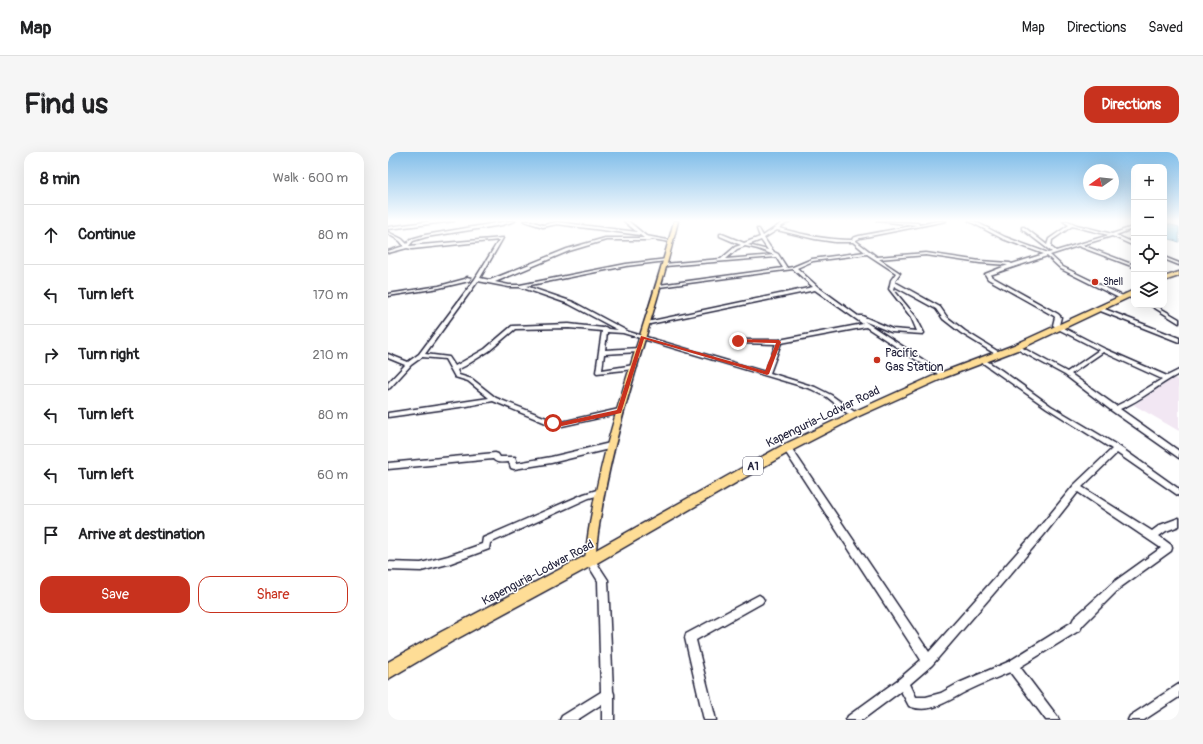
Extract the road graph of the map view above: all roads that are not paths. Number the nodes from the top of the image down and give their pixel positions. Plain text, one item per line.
1 (1049, 247) edge
2 (405, 248) edge
3 (497, 248) edge
4 (577, 248) edge
5 (669, 248) edge
6 (737, 248) edge
7 (757, 248) edge
8 (768, 248) edge
9 (862, 248) edge
10 (1030, 248) edge
11 (1070, 248) edge
12 (1085, 248) edge
13 (388, 252) edge
14 (1055, 252) junction
15 (772, 253) junction
16 (868, 253) junction
17 (1047, 254) junction
18 (777, 256) junction
19 (878, 258) junction
20 (723, 259) junction
21 (1167, 259) edge
22 (666, 262) junction
23 (1016, 264) junction
24 (1179, 264) edge
25 (1131, 265) edge
26 (794, 268) junction
27 (786, 269) junction
28 (1179, 274) edge
29 (1167, 277) edge
30 (469, 278) dead end
31 (477, 279) junction
32 (490, 282) junction
33 (893, 283) junction
34 (520, 286) junction
35 (659, 286) junction
36 (816, 288) junction
37 (388, 295) edge
38 (1129, 296) edge
39 (1157, 308) edge
40 (1100, 309) junction
41 (853, 314) junction
42 (1179, 321) edge
43 (647, 324) junction
44 (867, 325) junction
45 (1060, 328) junction
46 (605, 329) junction
47 (627, 333) junction
48 (643, 337) junction
49 (1179, 340) edge
50 (738, 341) dead end
51 (779, 342) junction
52 (1017, 347) junction
53 (639, 350) junction
54 (1103, 350) junction
55 (601, 352) junction
56 (999, 354) junction
57 (421, 355) junction
58 (388, 356) edge
59 (982, 360) junction
60 (409, 364) junction
61 (634, 367) junction
62 (454, 369) junction
63 (1179, 372) edge
64 (767, 374) junction
65 (1067, 374) junction
66 (944, 375) junction
67 (1168, 377) junction
68 (1179, 379) edge
69 (388, 387) edge
70 (494, 399) junction
71 (1114, 409) junction
72 (619, 411) junction
73 (388, 415) edge
74 (854, 415) junction
75 (610, 446) junction
76 (787, 448) junction
77 (1117, 449) junction
78 (1179, 455) edge
79 (388, 466) edge
80 (1077, 488) junction
81 (600, 492) junction
82 (1179, 494) edge
83 (1179, 522) edge
84 (1152, 536) junction
85 (590, 560) junction
86 (388, 566) edge
87 (759, 600) dead end
88 (928, 661) junction
89 (1012, 666) junction
90 (388, 671) edge
91 (903, 683) junction
92 (1179, 690) edge
93 (608, 694) junction
94 (566, 720) edge
95 (608, 720) edge
96 (710, 720) edge
97 (852, 720) edge
98 (1053, 720) edge
99 (1134, 720) edge

1 - 14 street
2 - 13 street
3 - 31 street
4 - 32 street
5 - 22 main road
6 - 20 street
7 - 15 street
8 - 15 street
9 - 16 street
10 - 17 street
11 - 14 street
12 - 25 street
14 - 17 street
15 - 18 street
16 - 19 street
16 - 26 street
17 - 23 street
17 - 38 street
18 - 20 street
18 - 27 street
19 - 23 street
19 - 33 street
20 - 22 street
21 - 24 street
22 - 34 street
22 - 35 main road
23 - 45 street
26 - 27 street
26 - 36 street
27 - 35 street
28 - 29 highway
30 - 37 street
31 - 32 street
31 - 57 street
32 - 34 street
33 - 41 street
33 - 56 street
34 - 47 street
35 - 43 main road
36 - 41 street
36 - 43 street
38 - 40 highway, Kapenguria-Lodwar Road / A1
39 - 42 street
40 - 45 highway, Kapenguria-Lodwar Road / A1
40 - 49 street
41 - 44 street
43 - 48 main road
44 - 51 street
44 - 66 street
45 - 52 highway, Kapenguria-Lodwar Road / A1
45 - 54 street
46 - 47 street
46 - 55 street
46 - 62 street
47 - 48 street
48 - 53 main road
48 - 64 street
50 - 51 street
51 - 64 street
52 - 56 highway, Kapenguria-Lodwar Road / A1
52 - 65 street
53 - 55 street
53 - 61 main road
54 - 65 street
54 - 67 street
55 - 61 street
56 - 59 highway, Kapenguria-Lodwar Road / A1
57 - 60 street
57 - 62 street
58 - 60 street
59 - 66 highway, Kapenguria-Lodwar Road / A1
59 - 77 street
60 - 69 street
61 - 72 main road
62 - 70 street
63 - 67 street
64 - 74 street
65 - 71 street
66 - 74 highway, Kapenguria-Lodwar Road / A1
67 - 68 street
67 - 71 street
70 - 72 street
70 - 73 street
71 - 78 street
72 - 75 main road
74 - 76 highway, Kapenguria-Lodwar Road / A1
75 - 79 street
75 - 81 main road
76 - 85 highway, Kapenguria-Lodwar Road / A1
76 - 88 street
77 - 80 street
77 - 82 street
80 - 84 street
80 - 88 street
81 - 85 main road
81 - 86 street
83 - 84 street
84 - 89 street
85 - 90 highway, Kapenguria-Lodwar Road / A1
85 - 93 street
87 - 96 street
88 - 91 street
89 - 91 street
89 - 98 street
91 - 97 street
92 - 99 street
93 - 94 street
93 - 95 street

